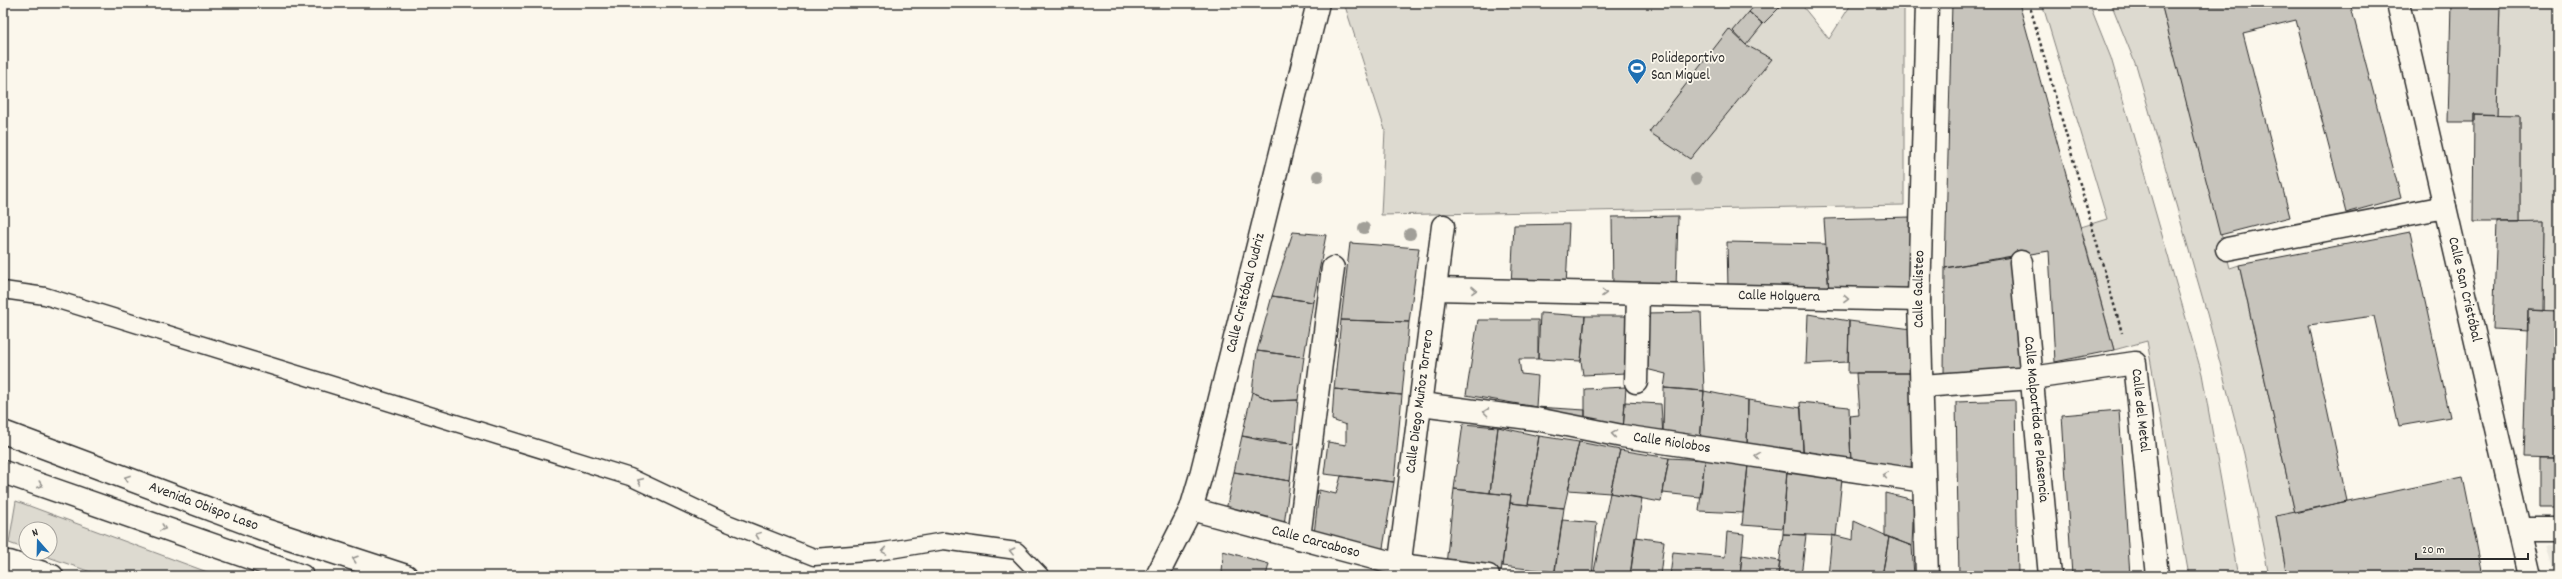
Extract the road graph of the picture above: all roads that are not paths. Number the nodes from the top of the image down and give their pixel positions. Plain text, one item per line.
1 (1318, 3) edge
2 (1927, 3) edge
3 (2398, 3) edge
4 (2445, 208) junction
5 (1443, 226) dead end
6 (2227, 249) dead end
7 (2021, 262) dead end
8 (1334, 268) dead end
9 (1435, 289) junction
10 (3, 290) edge
11 (1638, 294) junction
12 (1920, 300) junction
13 (2032, 378) junction
14 (1636, 382) dead end
15 (1922, 386) junction
16 (1421, 404) junction
17 (3, 432) edge
18 (3, 472) edge
19 (1924, 481) junction
20 (1191, 509) junction
21 (2520, 529) junction
22 (2559, 529) edge
23 (1299, 538) junction
24 (9, 562) dead end
25 (1399, 570) edge
26 (52, 576) edge
27 (302, 576) edge
28 (406, 576) edge
29 (1040, 576) edge
30 (1157, 576) edge
31 (1488, 576) edge
32 (1927, 576) edge
33 (2050, 576) edge
34 (2157, 576) edge
35 (2530, 576) edge

1 - 20 street, Calle Cristóbal Oudriz
2 - 12 street, Calle Galisteo
3 - 4 street, Calle San Cristóbal
4 - 6 street
4 - 21 street, Calle San Cristóbal
5 - 9 street, Calle Diego Muñoz Torrero
7 - 13 street, Calle Malpartida de Plasencia
8 - 23 street
9 -> 11 street, Calle Holguera
9 - 16 street, Calle Diego Muñoz Torrero
29 -> 10 lane
11 -> 12 street, Calle Holguera
11 - 14 street
12 - 15 street, Calle Galisteo
13 - 15 street, Calle del Metal
13 - 33 street, Calle Malpartida de Plasencia
13 - 34 street, Calle del Metal
15 - 19 street, Calle Galisteo
19 -> 16 street, Calle Riolobos
16 - 25 street, Calle Diego Muñoz Torrero
28 -> 17 street, Avenida Obispo Laso
18 -> 27 street
19 - 32 street, Calle Galisteo
20 - 23 street, Calle Carcaboso
20 - 30 street, Calle Cristóbal Oudriz
21 - 22 street
21 - 35 street, Calle San Cristóbal
23 - 25 street, Calle Carcaboso
24 - 26 street
25 - 31 street, Calle Carcaboso

